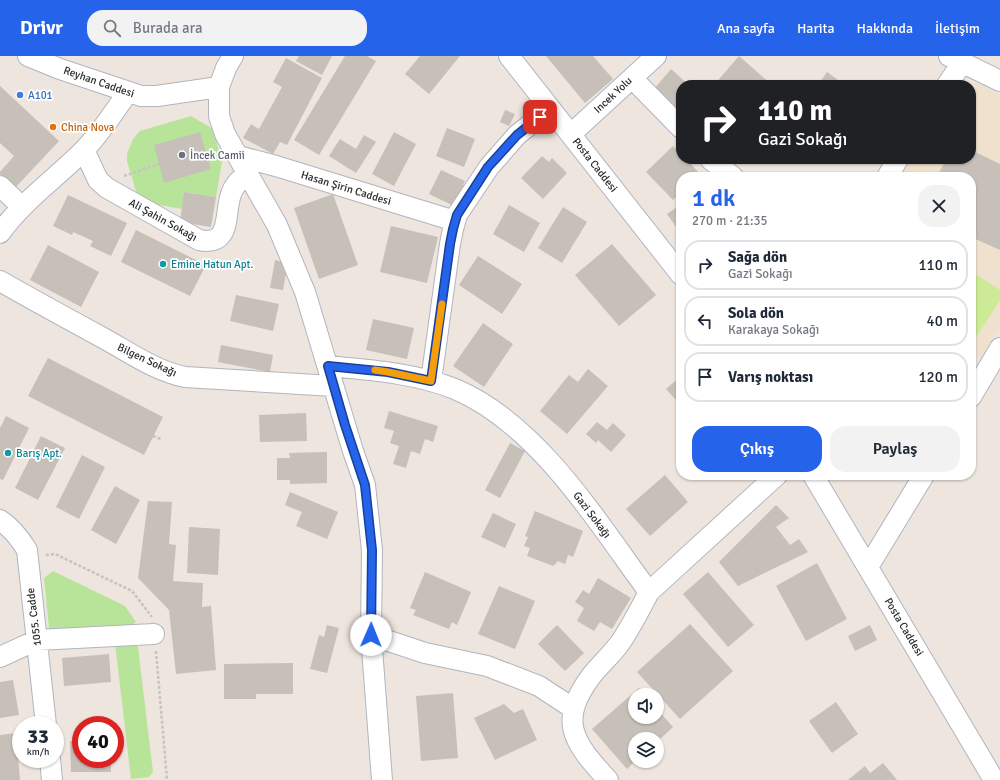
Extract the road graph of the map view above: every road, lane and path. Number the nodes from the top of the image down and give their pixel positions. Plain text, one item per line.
1 (28, 56) edge
2 (233, 56) edge
3 (509, 56) edge
4 (656, 56) edge
5 (955, 59) edge
6 (632, 78) junction
7 (949, 80) edge
8 (1000, 81) edge
9 (219, 87) junction
10 (128, 92) junction
11 (550, 109) junction
12 (676, 123) edge
13 (571, 134) junction
14 (84, 150) junction
15 (238, 156) junction
16 (159, 164) dead end
17 (716, 164) edge
18 (727, 172) edge
19 (247, 174) junction
20 (101, 184) junction
21 (0, 186) edge
22 (22, 207) junction
23 (455, 221) junction
24 (0, 233) edge
25 (676, 269) edge
26 (0, 281) edge
27 (1000, 348) edge
28 (328, 366) junction
29 (431, 381) junction
30 (333, 386) junction
31 (976, 389) edge
32 (153, 436) dead end
33 (161, 439) dead end
34 (772, 480) edge
35 (817, 480) edge
36 (921, 480) edge
37 (0, 520) edge
38 (868, 567) junction
39 (649, 592) junction
40 (154, 634) dead end
41 (371, 635) junction
42 (37, 640) junction
43 (0, 657) edge
44 (574, 709) junction
45 (45, 716) edge
46 (51, 768) edge
47 (52, 780) edge
48 (382, 780) edge
49 (608, 780) edge
50 (994, 780) edge

1 - 10 street, Reyhan Caddesi
2 - 9 street
3 - 11 street, Posta Caddesi
4 - 6 street, Incek Yolu
5 - 7 street
5 - 8 street
6 - 12 street
6 - 13 street, Incek Yolu
9 - 10 street, Reyhan Caddesi
9 - 15 street
10 - 14 street
11 - 13 street, Posta Caddesi
11 - 23 street
13 - 25 street, Posta Caddesi
14 - 20 street
14 - 22 street
15 - 19 street
15 - 23 street, Hasan Şirin Caddesi
16 - 20 path
17 - 18 street
19 - 20 street, Ali Şahin Sokağı
19 - 28 street
21 - 22 street
22 - 24 street
23 - 29 street
26 - 30 street, Bilgen Sokağı
27 - 31 street
28 - 29 street, Gazi Sokağı
28 - 30 street
29 - 39 street, Gazi Sokağı
30 - 41 street
32 - 33 path
34 - 39 street
35 - 38 street, Posta Caddesi
36 - 38 street
37 - 42 street, 1055. Cadde
38 - 50 street, Posta Caddesi
39 - 44 street
40 - 42 street
41 - 44 street
41 - 48 street
42 - 43 street
42 - 45 street, 1055. Cadde
44 - 49 street
46 - 47 street

